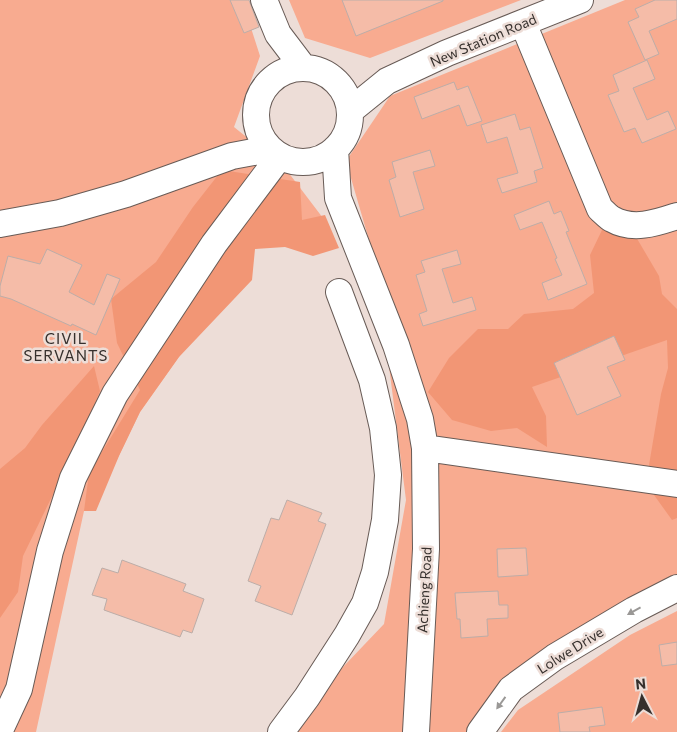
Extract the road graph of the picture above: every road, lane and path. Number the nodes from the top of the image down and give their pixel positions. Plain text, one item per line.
1 (264, 0) edge
2 (580, 0) edge
3 (523, 23) junction
4 (278, 34) junction
5 (303, 67) junction
6 (278, 74) junction
7 (387, 81) junction
8 (339, 84) junction
9 (350, 111) junction
10 (256, 126) junction
11 (335, 149) junction
12 (232, 156) junction
13 (284, 156) junction
14 (338, 198) junction
15 (677, 216) edge
16 (0, 224) edge
17 (339, 292) dead end
18 (425, 448) junction
19 (677, 484) edge
20 (677, 588) edge
21 (0, 730) edge
22 (281, 732) edge
23 (416, 732) edge
24 (480, 732) edge

1 - 4 street
2 - 3 street, New Station Road
3 - 7 street, New Station Road
3 - 15 street
4 - 5 street
4 - 6 street
5 - 6 street
5 - 8 street
6 - 10 street
7 - 8 street, New Station Road
7 - 9 street, New Station Road
8 - 9 street
9 - 11 street
10 - 12 street
10 - 13 street
11 - 13 street
11 - 14 street
12 - 13 street
12 - 16 street
13 - 14 street
13 - 21 street
14 - 18 street, Achieng Road
17 - 22 street
18 - 19 street
18 - 23 street, Achieng Road
20 -> 24 street, Lolwe Drive

